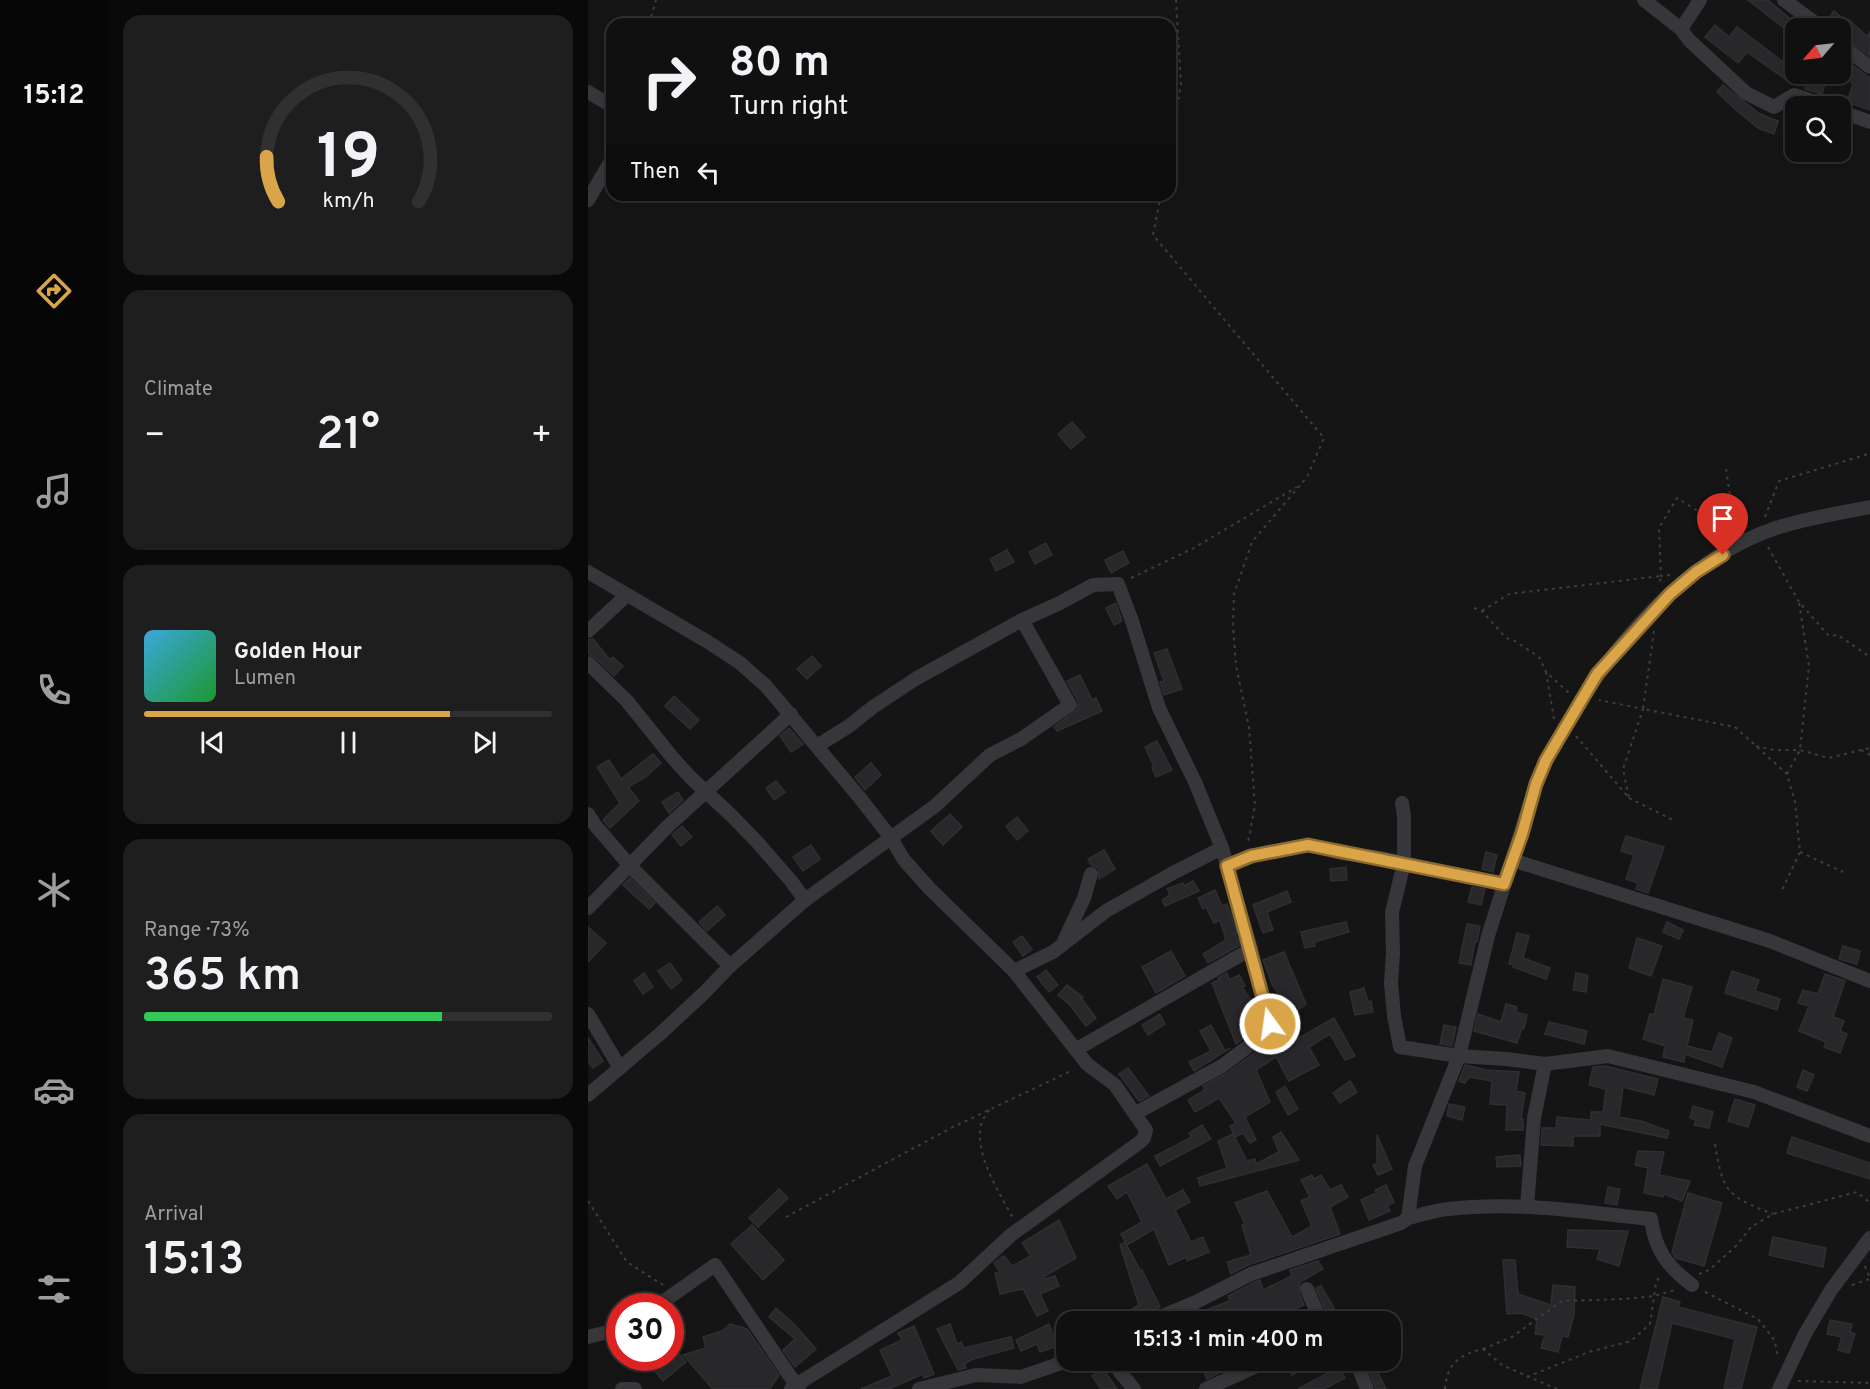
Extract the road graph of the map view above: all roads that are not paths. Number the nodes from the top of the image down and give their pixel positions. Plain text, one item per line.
1 (1644, 0) edge
2 (1700, 0) edge
3 (1784, 0) edge
4 (1808, 18) edge
5 (1681, 28) junction
6 (1851, 52) edge
7 (1870, 67) edge
8 (588, 92) edge
9 (1785, 100) edge
10 (606, 102) edge
11 (1851, 115) edge
12 (1870, 122) edge
13 (606, 169) edge
14 (588, 200) edge
15 (1870, 507) edge
16 (588, 572) edge
17 (627, 595) junction
18 (1022, 620) junction
19 (588, 631) edge
20 (588, 663) edge
21 (791, 714) junction
22 (817, 746) junction
23 (706, 792) junction
24 (1402, 803) dead end
25 (588, 814) edge
26 (891, 838) junction
27 (1222, 848) junction
28 (1512, 860) junction
29 (1404, 863) junction
30 (630, 866) junction
31 (1227, 866) junction
32 (1091, 874) dead end
33 (1504, 884) junction
34 (805, 900) junction
35 (588, 908) edge
36 (1061, 946) junction
37 (1251, 949) junction
38 (730, 966) junction
39 (1014, 971) junction
40 (1870, 981) edge
41 (588, 1014) edge
42 (1077, 1050) junction
43 (1458, 1056) junction
44 (1545, 1064) junction
45 (620, 1068) junction
46 (588, 1095) edge
47 (1136, 1113) junction
48 (1870, 1136) edge
49 (1527, 1207) junction
50 (1408, 1218) junction
51 (1868, 1243) edge
52 (1688, 1282) road end
53 (1307, 1289) dead end
54 (676, 1293) edge
55 (1174, 1311) edge
56 (1316, 1311) edge
57 (606, 1332) edge
58 (588, 1337) edge
59 (1056, 1365) edge
60 (1120, 1371) edge
61 (1246, 1371) edge
62 (1360, 1371) edge
63 (1781, 1385) edge
64 (795, 1388) edge
65 (622, 1389) edge
66 (635, 1389) edge
67 (919, 1389) edge
68 (1134, 1389) edge
69 (1206, 1389) edge
70 (1367, 1389) edge

1 - 5 street
2 - 5 street
3 - 4 street
5 - 9 street
6 - 7 street
8 - 10 street
11 - 12 street
13 - 14 street
15 - 28 street
16 - 17 street
17 - 19 street
17 - 21 street
18 - 22 street
18 - 26 street
18 - 27 street
20 - 23 street
21 - 22 street
21 - 23 street
22 - 26 street
23 - 30 street
23 - 34 street
24 - 29 street
25 - 30 street
26 - 34 street
26 - 39 street
27 - 31 street
27 - 36 street
28 - 33 street
28 - 40 street
29 - 31 street
29 - 33 street
29 - 43 street
30 - 35 street
30 - 38 street
31 - 37 street
32 - 36 street
33 - 43 street
34 - 38 street
36 - 39 street
37 - 42 street
37 - 47 street
38 - 45 street
39 - 42 street
41 - 45 street
42 - 47 street
43 - 44 street
43 - 50 street
44 - 48 street
44 - 49 street
45 - 46 street
47 - 64 street
49 - 50 street
49 - 52 street
50 - 55 street
51 - 63 street
53 - 56 street
54 - 64 street
57 - 58 street
59 - 67 street
60 - 68 street
61 - 69 street
62 - 70 street
65 - 66 street

